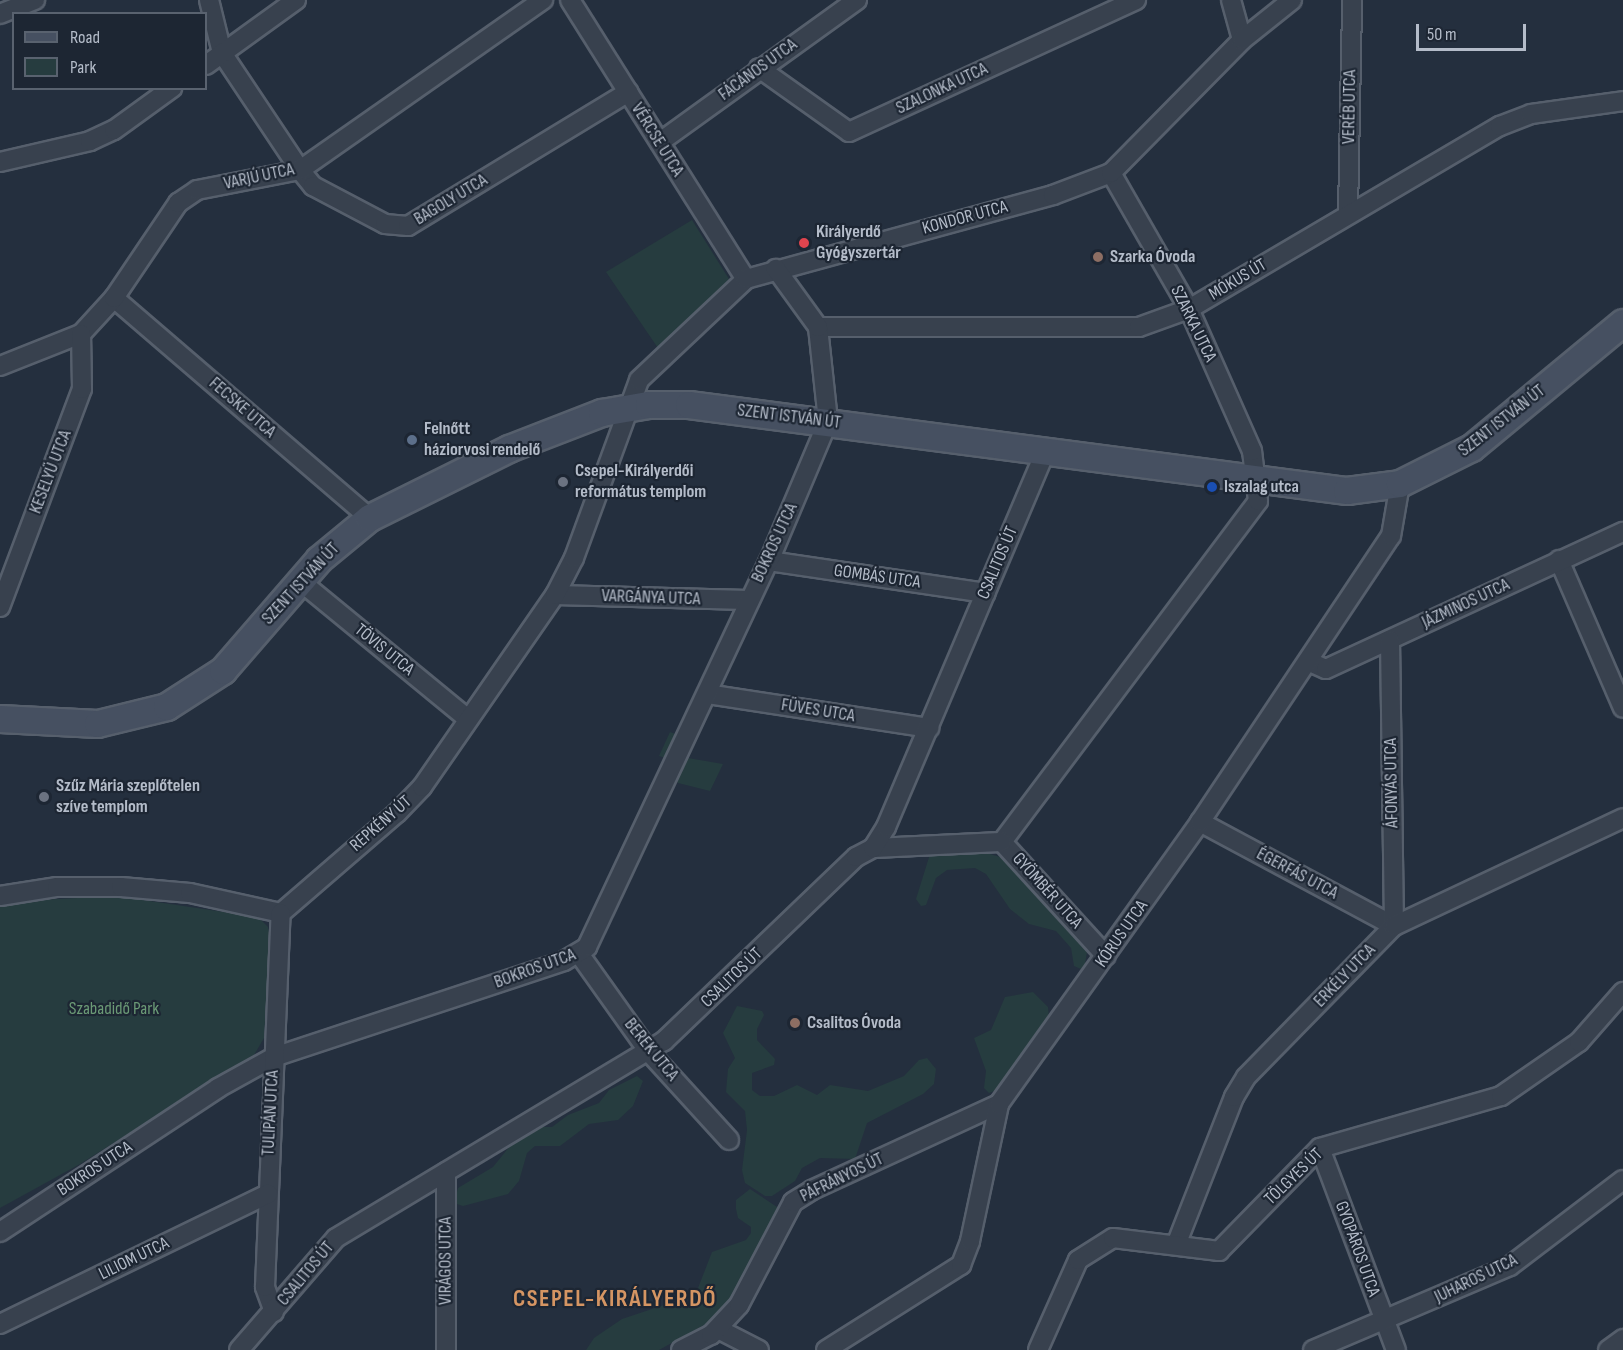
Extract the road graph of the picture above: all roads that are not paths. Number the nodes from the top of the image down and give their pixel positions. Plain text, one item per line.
1 (35, 0) edge
2 (209, 0) edge
3 (296, 0) edge
4 (543, 0) edge
5 (570, 0) edge
6 (1136, 0) edge
7 (1231, 0) edge
8 (1292, 0) edge
9 (1352, 0) edge
10 (850, 2) edge
11 (0, 14) edge
12 (1242, 40) junction
13 (222, 53) junction
14 (207, 64) edge
15 (759, 68) junction
16 (169, 90) edge
17 (628, 92) junction
18 (1623, 100) edge
19 (660, 142) junction
20 (0, 162) edge
21 (300, 170) junction
22 (1111, 173) junction
23 (1348, 214) junction
24 (776, 269) junction
25 (746, 279) junction
26 (114, 298) junction
27 (1189, 309) junction
28 (1623, 324) edge
29 (818, 327) junction
30 (81, 334) junction
31 (0, 366) edge
32 (629, 408) junction
33 (828, 422) junction
34 (1045, 453) junction
35 (1258, 482) junction
36 (1400, 484) junction
37 (370, 518) junction
38 (1623, 532) edge
39 (1559, 560) junction
40 (769, 561) junction
41 (300, 581) junction
42 (986, 593) junction
43 (555, 595) junction
44 (748, 600) junction
45 (0, 607) edge
46 (1390, 640) junction
47 (1310, 662) junction
48 (707, 694) junction
49 (1623, 708) edge
50 (0, 719) edge
51 (468, 719) junction
52 (929, 728) junction
53 (1623, 818) edge
54 (1200, 822) junction
55 (1002, 842) junction
56 (873, 848) junction
57 (0, 896) edge
58 (281, 913) junction
59 (1394, 926) junction
60 (580, 955) junction
61 (1106, 956) junction
62 (1623, 993) edge
63 (649, 1052) junction
64 (274, 1057) junction
65 (999, 1104) junction
66 (729, 1140) dead end
67 (1320, 1148) junction
68 (446, 1172) junction
69 (1623, 1180) edge
70 (268, 1194) junction
71 (0, 1232) edge
72 (1176, 1245) junction
73 (274, 1312) junction
74 (1383, 1321) junction
75 (0, 1324) edge
76 (718, 1329) junction
77 (1623, 1339) edge
78 (239, 1350) edge
79 (446, 1350) edge
80 (681, 1350) edge
81 (759, 1350) edge
82 (826, 1350) edge
83 (1038, 1350) edge
84 (1313, 1350) edge
85 (1396, 1350) edge
86 (1608, 1350) edge

1 - 11 street
2 - 13 street, BAGOLY UTCA
3 - 13 street
4 - 21 street, VARJÚ UTCA
5 - 17 street, VÉRCSE UTCA
6 - 15 street, SZALONKA UTCA
7 - 12 street
8 - 12 street, KONDOR UTCA
9 - 23 street, VERÉB UTCA
10 - 15 street, FÁCÁNOS UTCA
12 - 22 street, KONDOR UTCA
13 - 14 street
13 - 21 street, BAGOLY UTCA
15 - 19 street, FÁCÁNOS UTCA
16 - 20 street
17 - 19 street, VÉRCSE UTCA
17 - 21 street, BAGOLY UTCA
18 - 23 street, MÓKUS ÚT
19 - 25 street, VÉRCSE UTCA
21 - 26 street, VARJÚ UTCA
22 - 24 street, KONDOR UTCA
22 - 27 street, SZARKA UTCA
23 - 27 street, MÓKUS ÚT
24 - 25 street, KONDOR UTCA
24 - 29 street
25 - 32 street, KONDOR UTCA
26 - 30 street, VARJÚ UTCA
26 - 37 street, FECSKE UTCA
27 - 29 street, MÓKUS ÚT
27 - 35 street, SZARKA UTCA
28 - 36 street, SZENT ISTVÁN ÚT
29 - 33 street
30 - 31 street, VARJÚ UTCA
30 - 45 street, KESELYŰ UTCA
32 - 33 street, SZENT ISTVÁN ÚT
32 - 37 street, SZENT ISTVÁN ÚT
32 - 43 street, REPKÉNY ÚT
33 - 34 street, SZENT ISTVÁN ÚT
33 - 40 street, BOKROS UTCA
34 - 35 street, SZENT ISTVÁN ÚT
34 - 42 street, CSALITOS ÚT
35 - 36 street, SZENT ISTVÁN ÚT
35 - 55 street
36 - 47 street, KÓRUS UTCA
37 - 41 street, SZENT ISTVÁN ÚT
38 - 39 street, JÁZMINOS UTCA
39 - 46 street, JÁZMINOS UTCA
39 - 49 street
40 - 42 street, GOMBÁS UTCA
40 - 44 street, BOKROS UTCA
41 - 50 street, SZENT ISTVÁN ÚT
41 - 51 street, TÖVIS UTCA
42 - 52 street, CSALITOS ÚT
43 - 44 street, VARGÁNYA UTCA
43 - 51 street, REPKÉNY ÚT
44 - 48 street, BOKROS UTCA
46 - 47 street, JÁZMINOS UTCA
46 - 59 street, ÁFONYÁS UTCA
47 - 54 street, KÓRUS UTCA
48 - 52 street, FÜVES UTCA
48 - 60 street, BOKROS UTCA
51 - 58 street, REPKÉNY ÚT
52 - 56 street, CSALITOS ÚT
53 - 59 street, ERKÉLY UTCA
54 - 59 street, ÉGERFÁS UTCA
54 - 61 street, KÓRUS UTCA
55 - 56 street, GYÖMBÉR UTCA
55 - 61 street, GYÖMBÉR UTCA
56 - 63 street, CSALITOS ÚT
57 - 58 street
58 - 64 street, TULIPÁN UTCA
59 - 72 street, ERKÉLY UTCA
60 - 63 street, BEREK UTCA
60 - 64 street, BOKROS UTCA
61 - 65 street, KÓRUS UTCA
62 - 67 street, TÖLGYES ÚT
63 - 66 street, BEREK UTCA
63 - 68 street, CSALITOS ÚT
64 - 70 street, TULIPÁN UTCA
64 - 71 street, BOKROS UTCA
65 - 76 street, PÁFRÁNYOS ÚT
65 - 82 street, KÓRUS UTCA
67 - 72 street, TÖLGYES ÚT
67 - 74 street, GYOPÁROS UTCA
68 - 73 street, CSALITOS ÚT
68 - 79 street, VIRÁGOS UTCA
69 - 74 street, JUHAROS UTCA
70 - 73 street, TULIPÁN UTCA
70 - 75 street, LILIOM UTCA
72 - 83 street, TÖLGYES ÚT
73 - 78 street, CSALITOS ÚT
74 - 84 street, JUHAROS UTCA
74 - 85 street, GYOPÁROS UTCA
76 - 80 street, PÁFRÁNYOS ÚT
76 - 81 street
77 - 86 street

